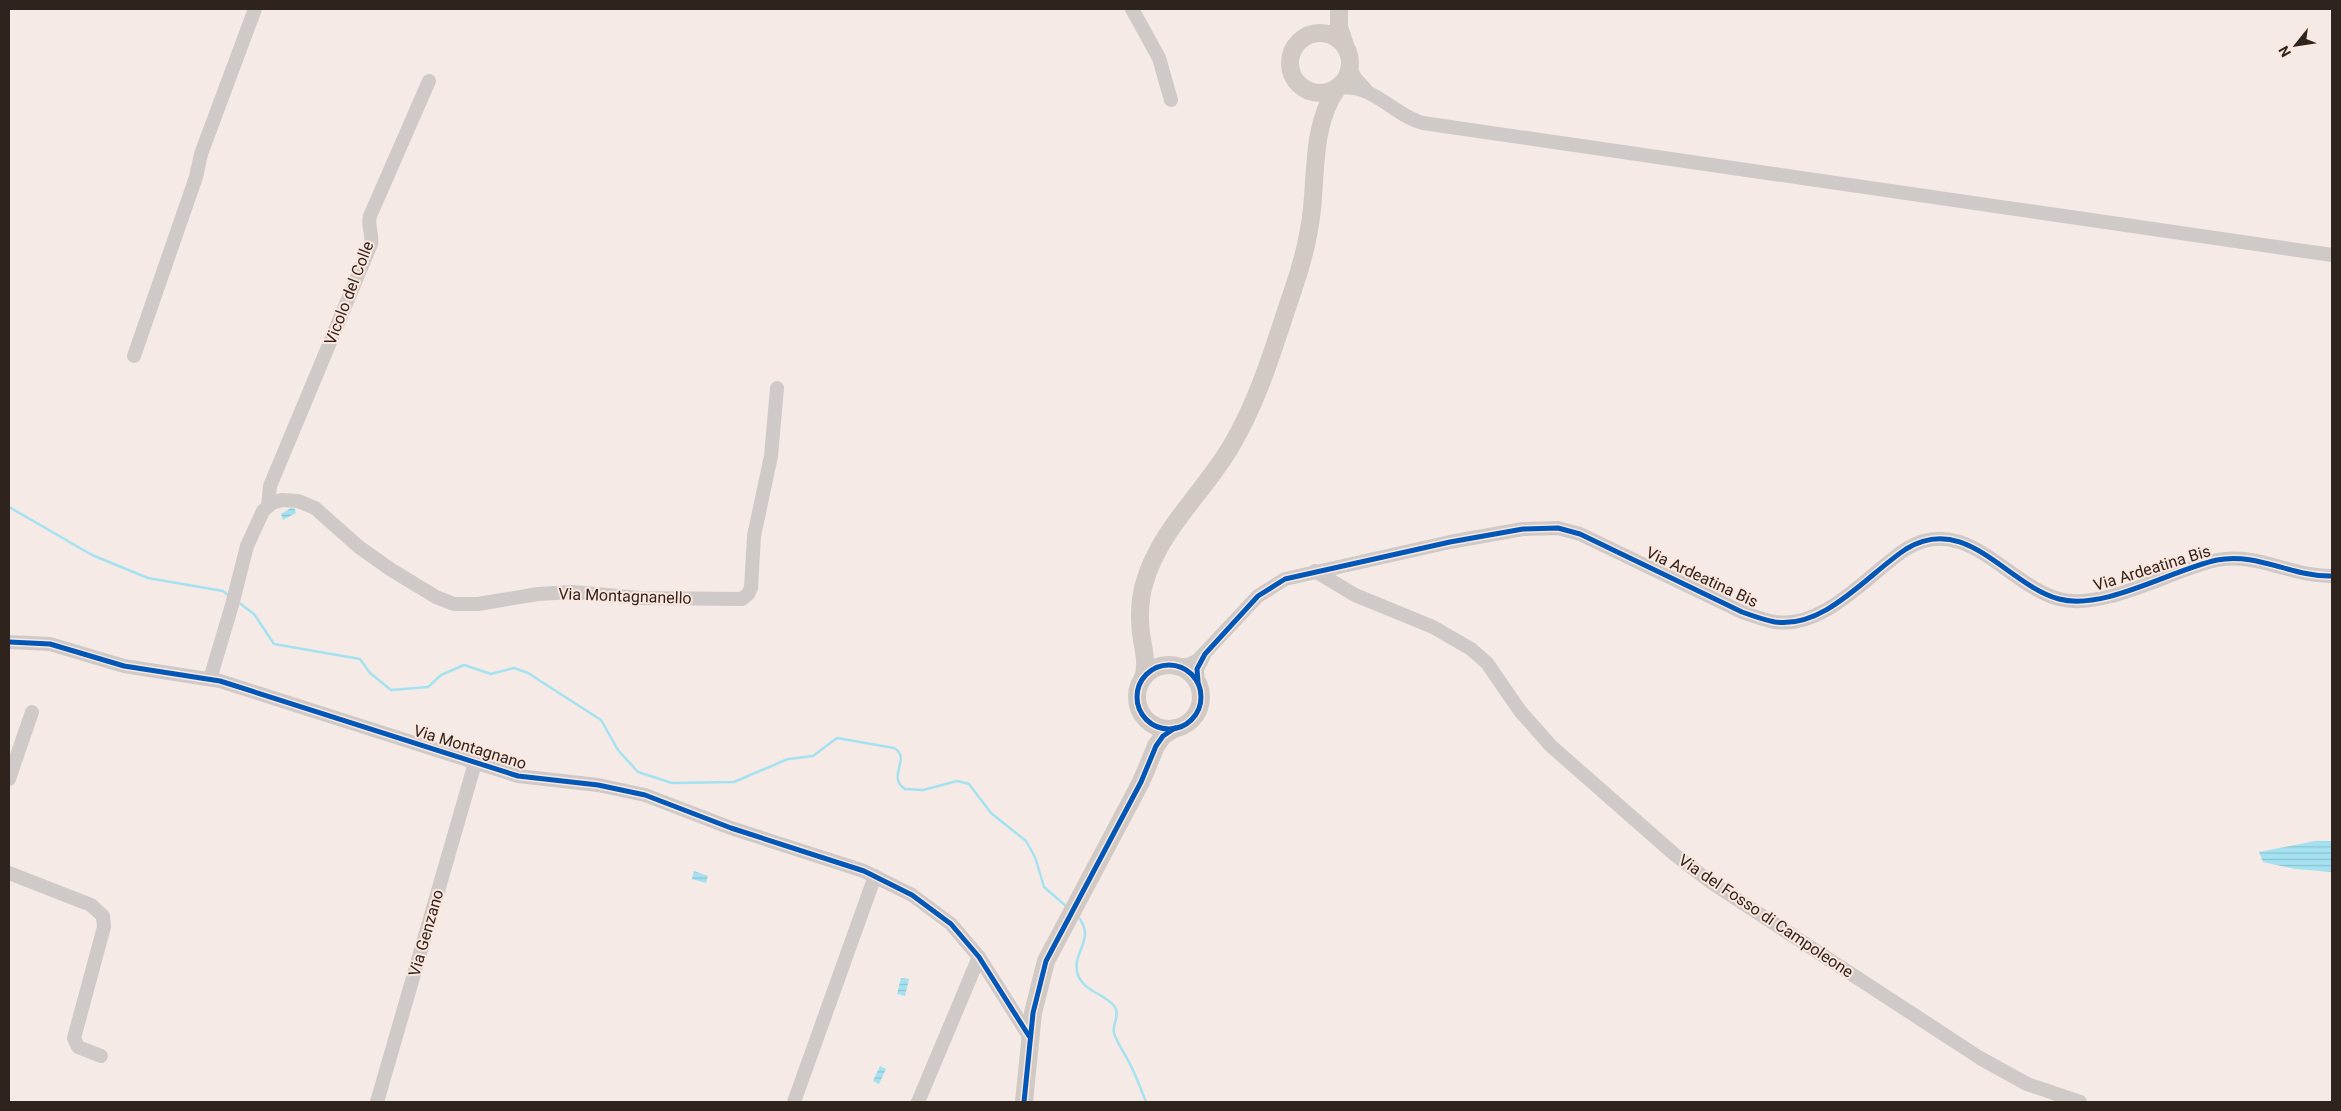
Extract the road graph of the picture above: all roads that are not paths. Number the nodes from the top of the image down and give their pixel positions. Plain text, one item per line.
1 (255, 9) edge
2 (1132, 9) edge
3 (1338, 9) edge
4 (1319, 33) junction
5 (1345, 45) junction
6 (1350, 69) junction
7 (429, 81) dead end
8 (1305, 89) junction
9 (1337, 89) junction
10 (1371, 94) junction
11 (1171, 100) dead end
12 (1319, 135) junction
13 (2332, 255) edge
14 (130, 352) dead end
15 (777, 388) dead end
16 (268, 506) junction
17 (1315, 570) junction
18 (2332, 576) edge
19 (9, 642) edge
20 (1143, 647) junction
21 (1205, 654) junction
22 (1172, 665) junction
23 (1143, 678) junction
24 (210, 679) junction
25 (1198, 682) junction
26 (32, 712) dead end
27 (1145, 718) junction
28 (1175, 728) junction
29 (1151, 760) junction
30 (475, 763) junction
31 (9, 778) edge
32 (9, 873) edge
33 (875, 876) junction
34 (978, 958) junction
35 (1030, 1036) junction
36 (101, 1056) dead end
37 (377, 1102) edge
38 (794, 1102) edge
39 (918, 1102) edge
40 (1024, 1102) edge
41 (2080, 1102) edge

1 - 14 street
2 - 11 street
3 - 4 main road
3 - 5 main road
4 - 5 main road
4 - 8 main road
5 - 6 main road
6 - 9 main road
6 - 10 street
7 - 16 street, Vicolo del Colle
8 - 9 main road
8 - 12 main road
9 - 10 street
9 - 12 main road
10 - 13 street
12 - 20 main road
15 - 16 street, Via Montagnanello
16 - 24 street
17 - 18 street, Via Ardeatina Bis
17 - 21 street, Via Ardeatina Bis
17 - 41 street, Via del Fosso di Campoleone
19 - 24 street, Via Montagnano
20 - 22 main road
20 - 23 main road
21 - 22 street, Via Ardeatina Bis
21 - 25 street, Via Ardeatina Bis
22 - 23 main road
22 - 25 main road
23 - 27 main road
24 - 30 street, Via Montagnano
25 - 28 main road
26 - 31 street
27 - 28 main road
27 - 29 main road
28 - 29 main road
29 - 35 main road
30 - 33 street, Via Montagnano
30 - 37 street, Via Genzano
32 - 36 street
33 - 34 street, Via Montagnano
33 - 38 street
34 - 35 street, Via Montagnano
34 - 39 street
35 - 40 main road

